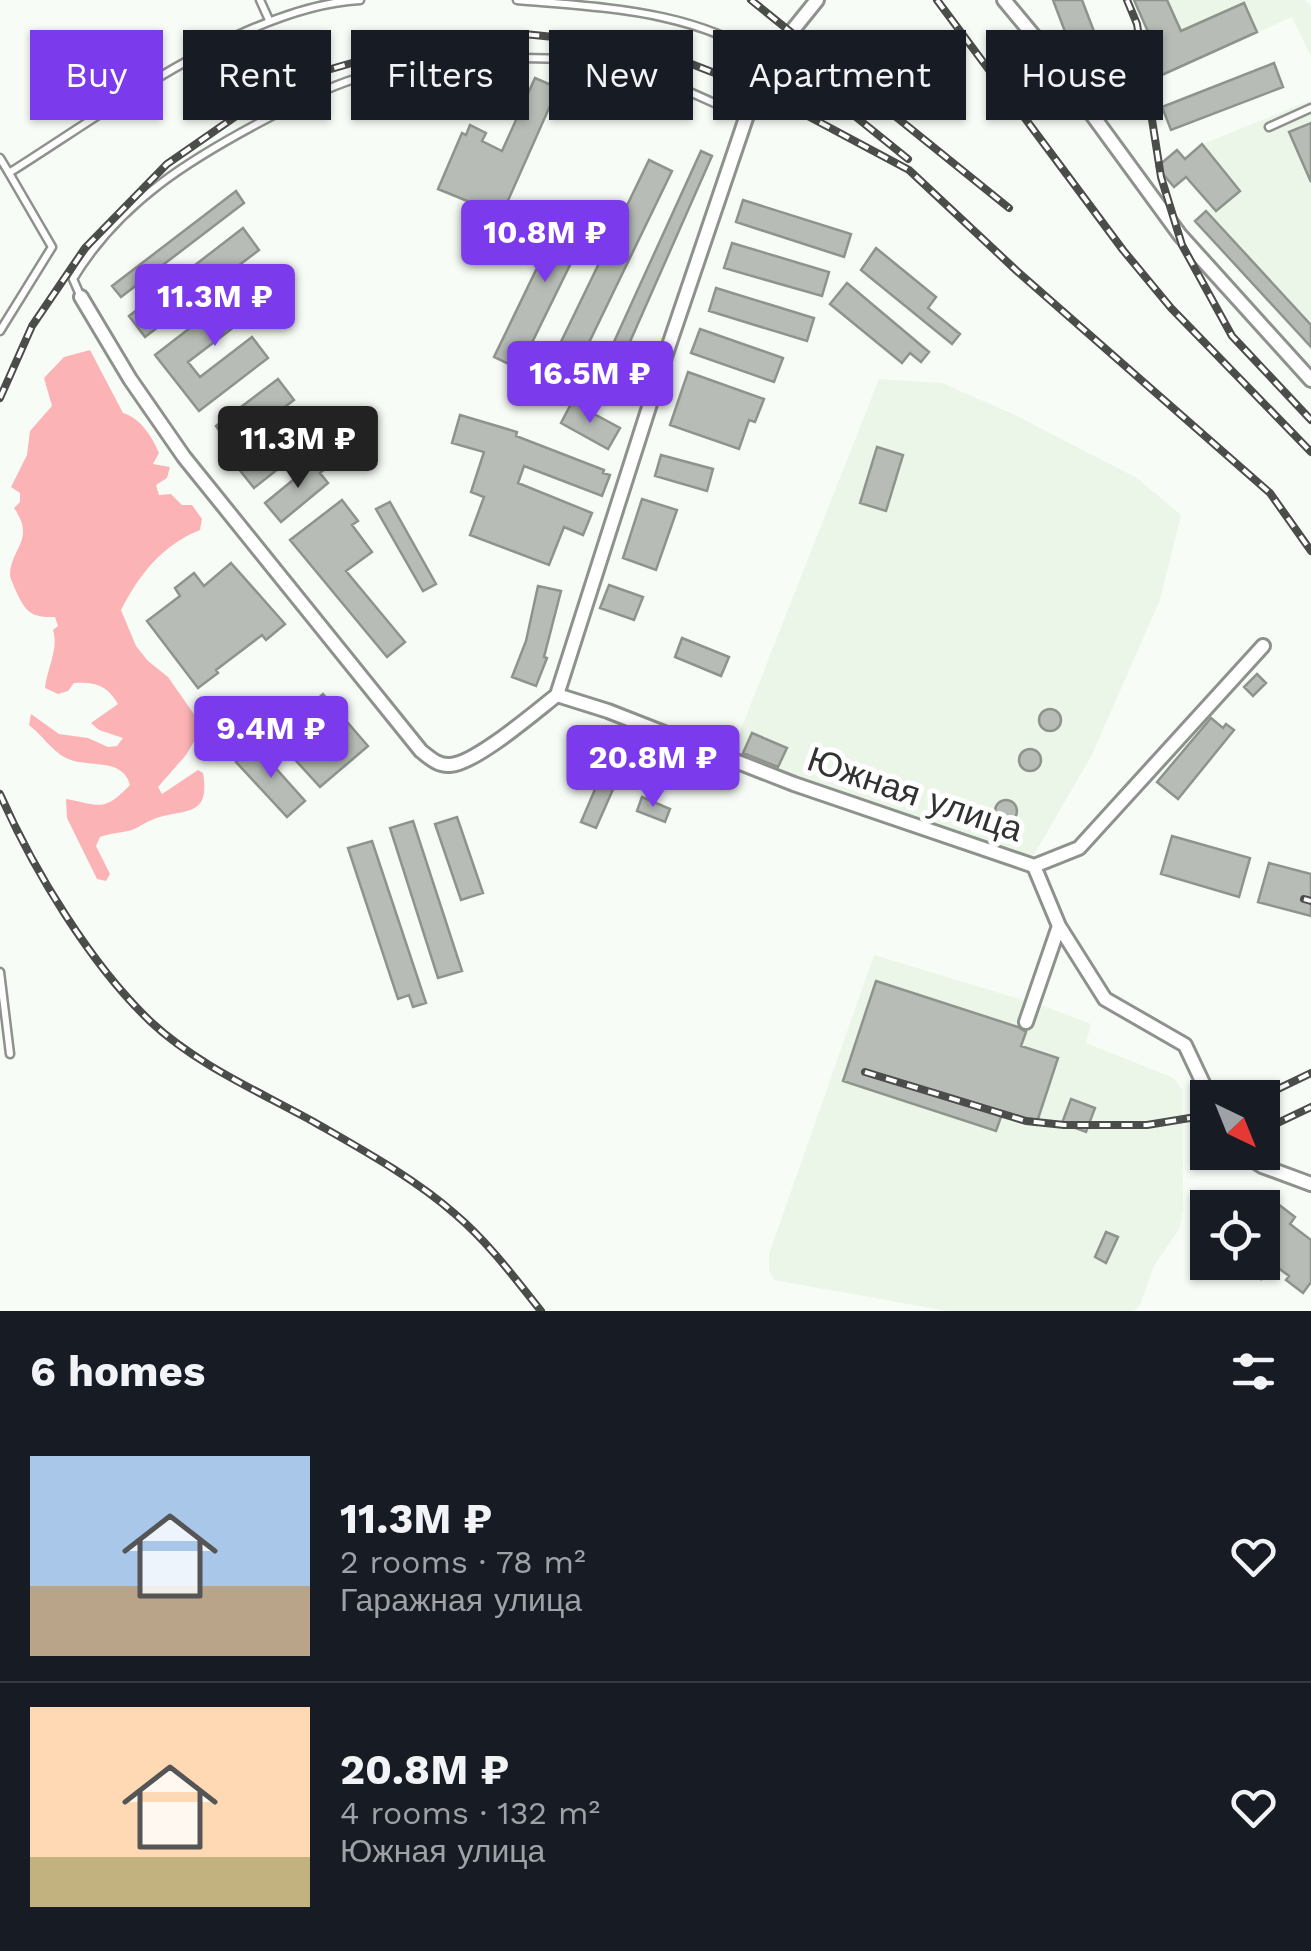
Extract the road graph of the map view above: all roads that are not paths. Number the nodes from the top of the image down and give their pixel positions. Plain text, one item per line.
1 (260, 0) edge
2 (360, 0) edge
3 (517, 0) edge
4 (817, 0) edge
5 (1004, 0) edge
6 (269, 20) junction
7 (794, 30) edge
8 (713, 33) edge
9 (713, 102) edge
10 (1311, 108) edge
11 (745, 120) edge
12 (1269, 127) dead end
13 (0, 158) edge
14 (9, 172) junction
15 (81, 297) joint
16 (0, 332) edge
17 (1311, 380) edge
18 (1264, 646) dead end
19 (557, 695) junction
20 (1034, 866) junction
21 (1059, 926) junction
22 (0, 972) edge
23 (1026, 1022) dead end
24 (10, 1054) dead end
25 (1201, 1080) edge
26 (1273, 1170) edge
27 (1311, 1184) edge

1 - 6 lane
2 - 6 lane
3 - 8 lane
4 - 7 street
5 - 17 street
6 - 14 lane
9 - 15 lane
10 - 12 lane
11 - 19 street
13 - 14 lane
14 - 16 lane
15 - 19 street
18 - 20 street
19 - 20 street, Южная улица
20 - 21 street, Южная улица
21 - 23 street
21 - 25 street, Южная улица
22 - 24 lane
26 - 27 street

